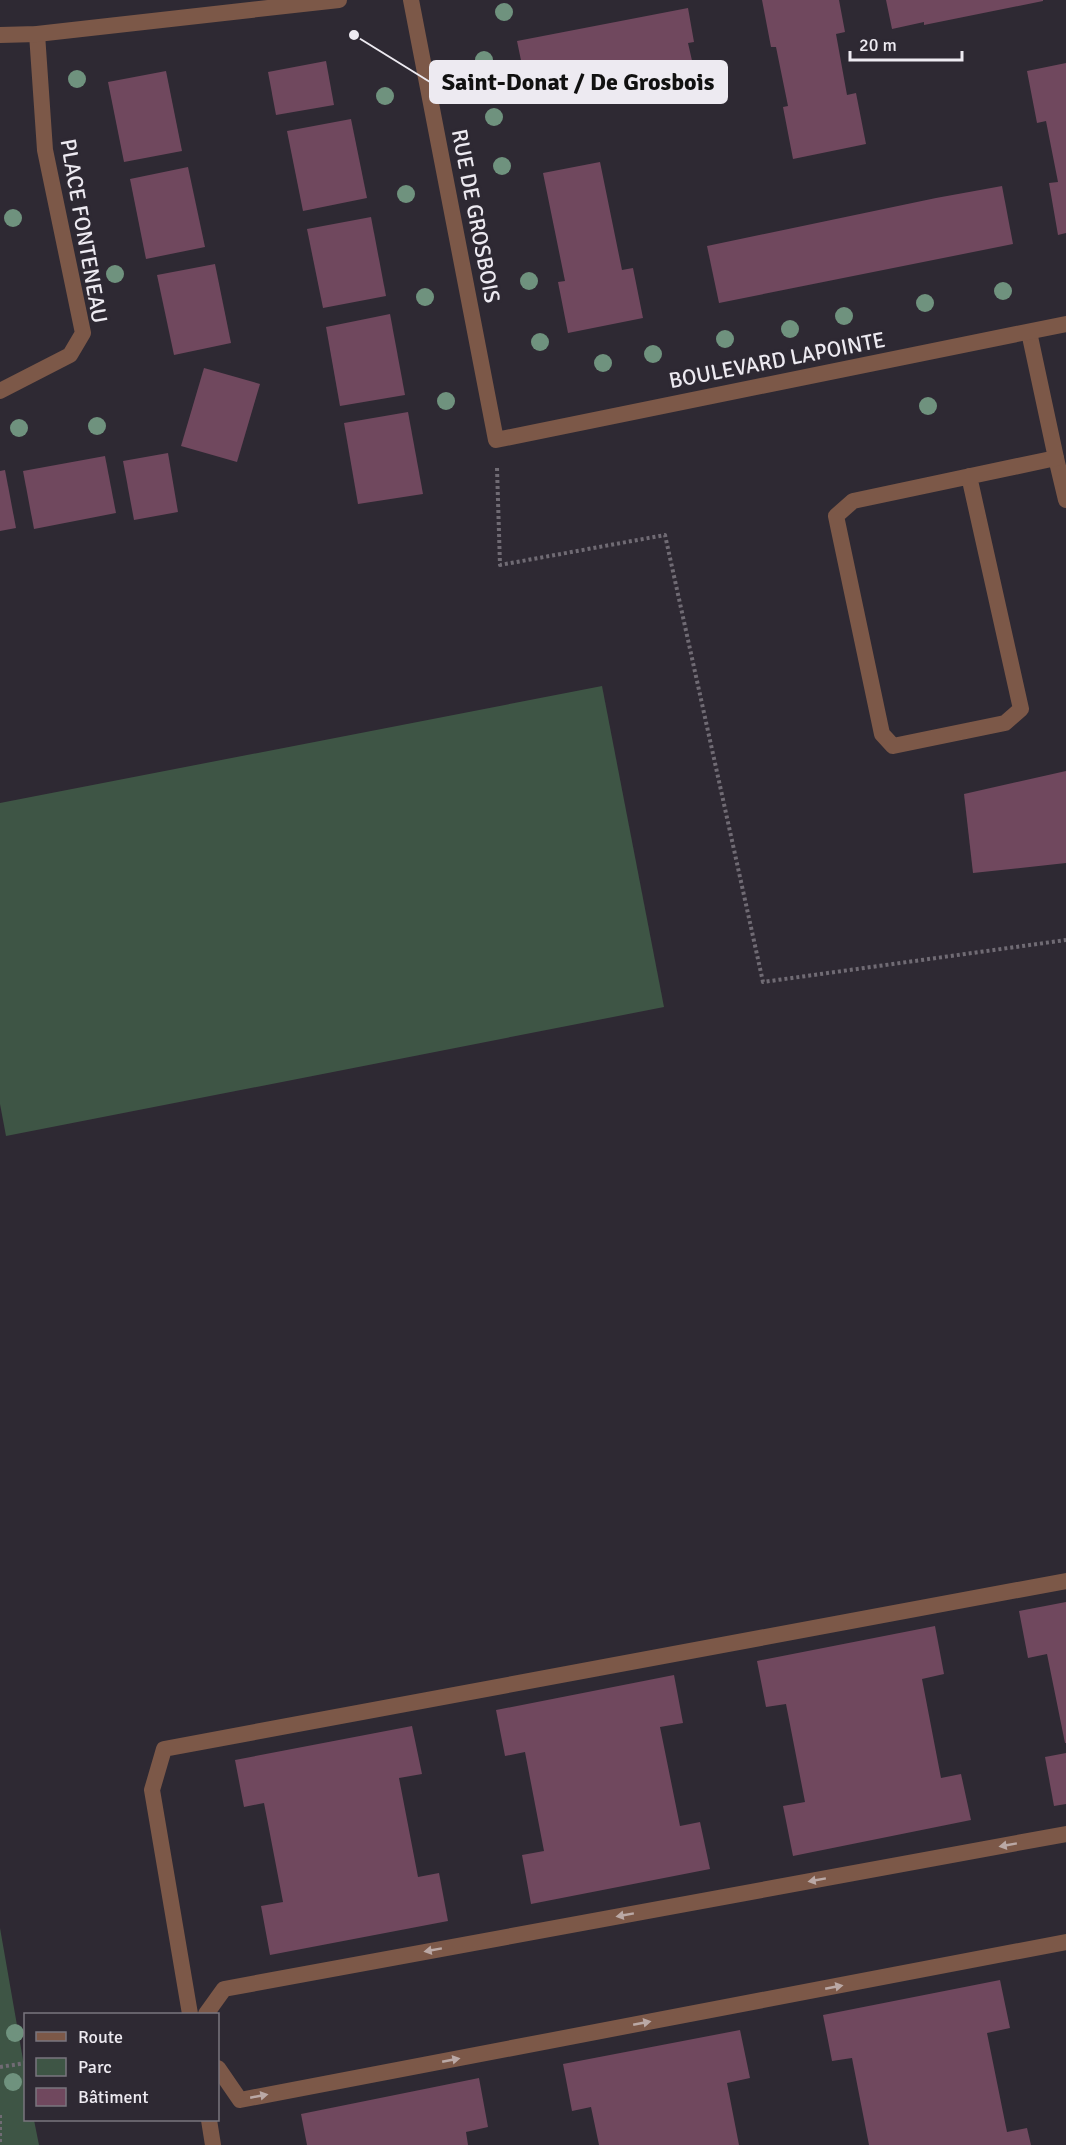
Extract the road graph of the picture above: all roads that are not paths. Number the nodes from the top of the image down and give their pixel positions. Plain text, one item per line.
1 (339, 0) edge
2 (411, 0) edge
3 (37, 34) junction
4 (0, 36) edge
5 (1066, 324) edge
6 (1029, 332) junction
7 (0, 391) edge
8 (496, 440) joint
9 (1056, 458) junction
10 (969, 476) junction
11 (1066, 500) edge
12 (1066, 1581) edge
13 (1066, 1834) edge
14 (1066, 1942) edge
15 (190, 2013) edge
16 (207, 2013) edge
17 (219, 2069) edge
18 (209, 2121) edge
19 (213, 2145) edge

1 - 3 street
2 - 8 street, RUE DE GROSBOIS
3 - 4 street
3 - 7 street, PLACE FONTENEAU
5 - 6 street, BOULEVARD LAPOINTE
6 - 8 street, BOULEVARD LAPOINTE
6 - 9 street
9 - 10 street
9 - 11 street
10 - 10 street
12 - 15 street
13 -> 16 street
17 -> 14 street
18 - 19 street

